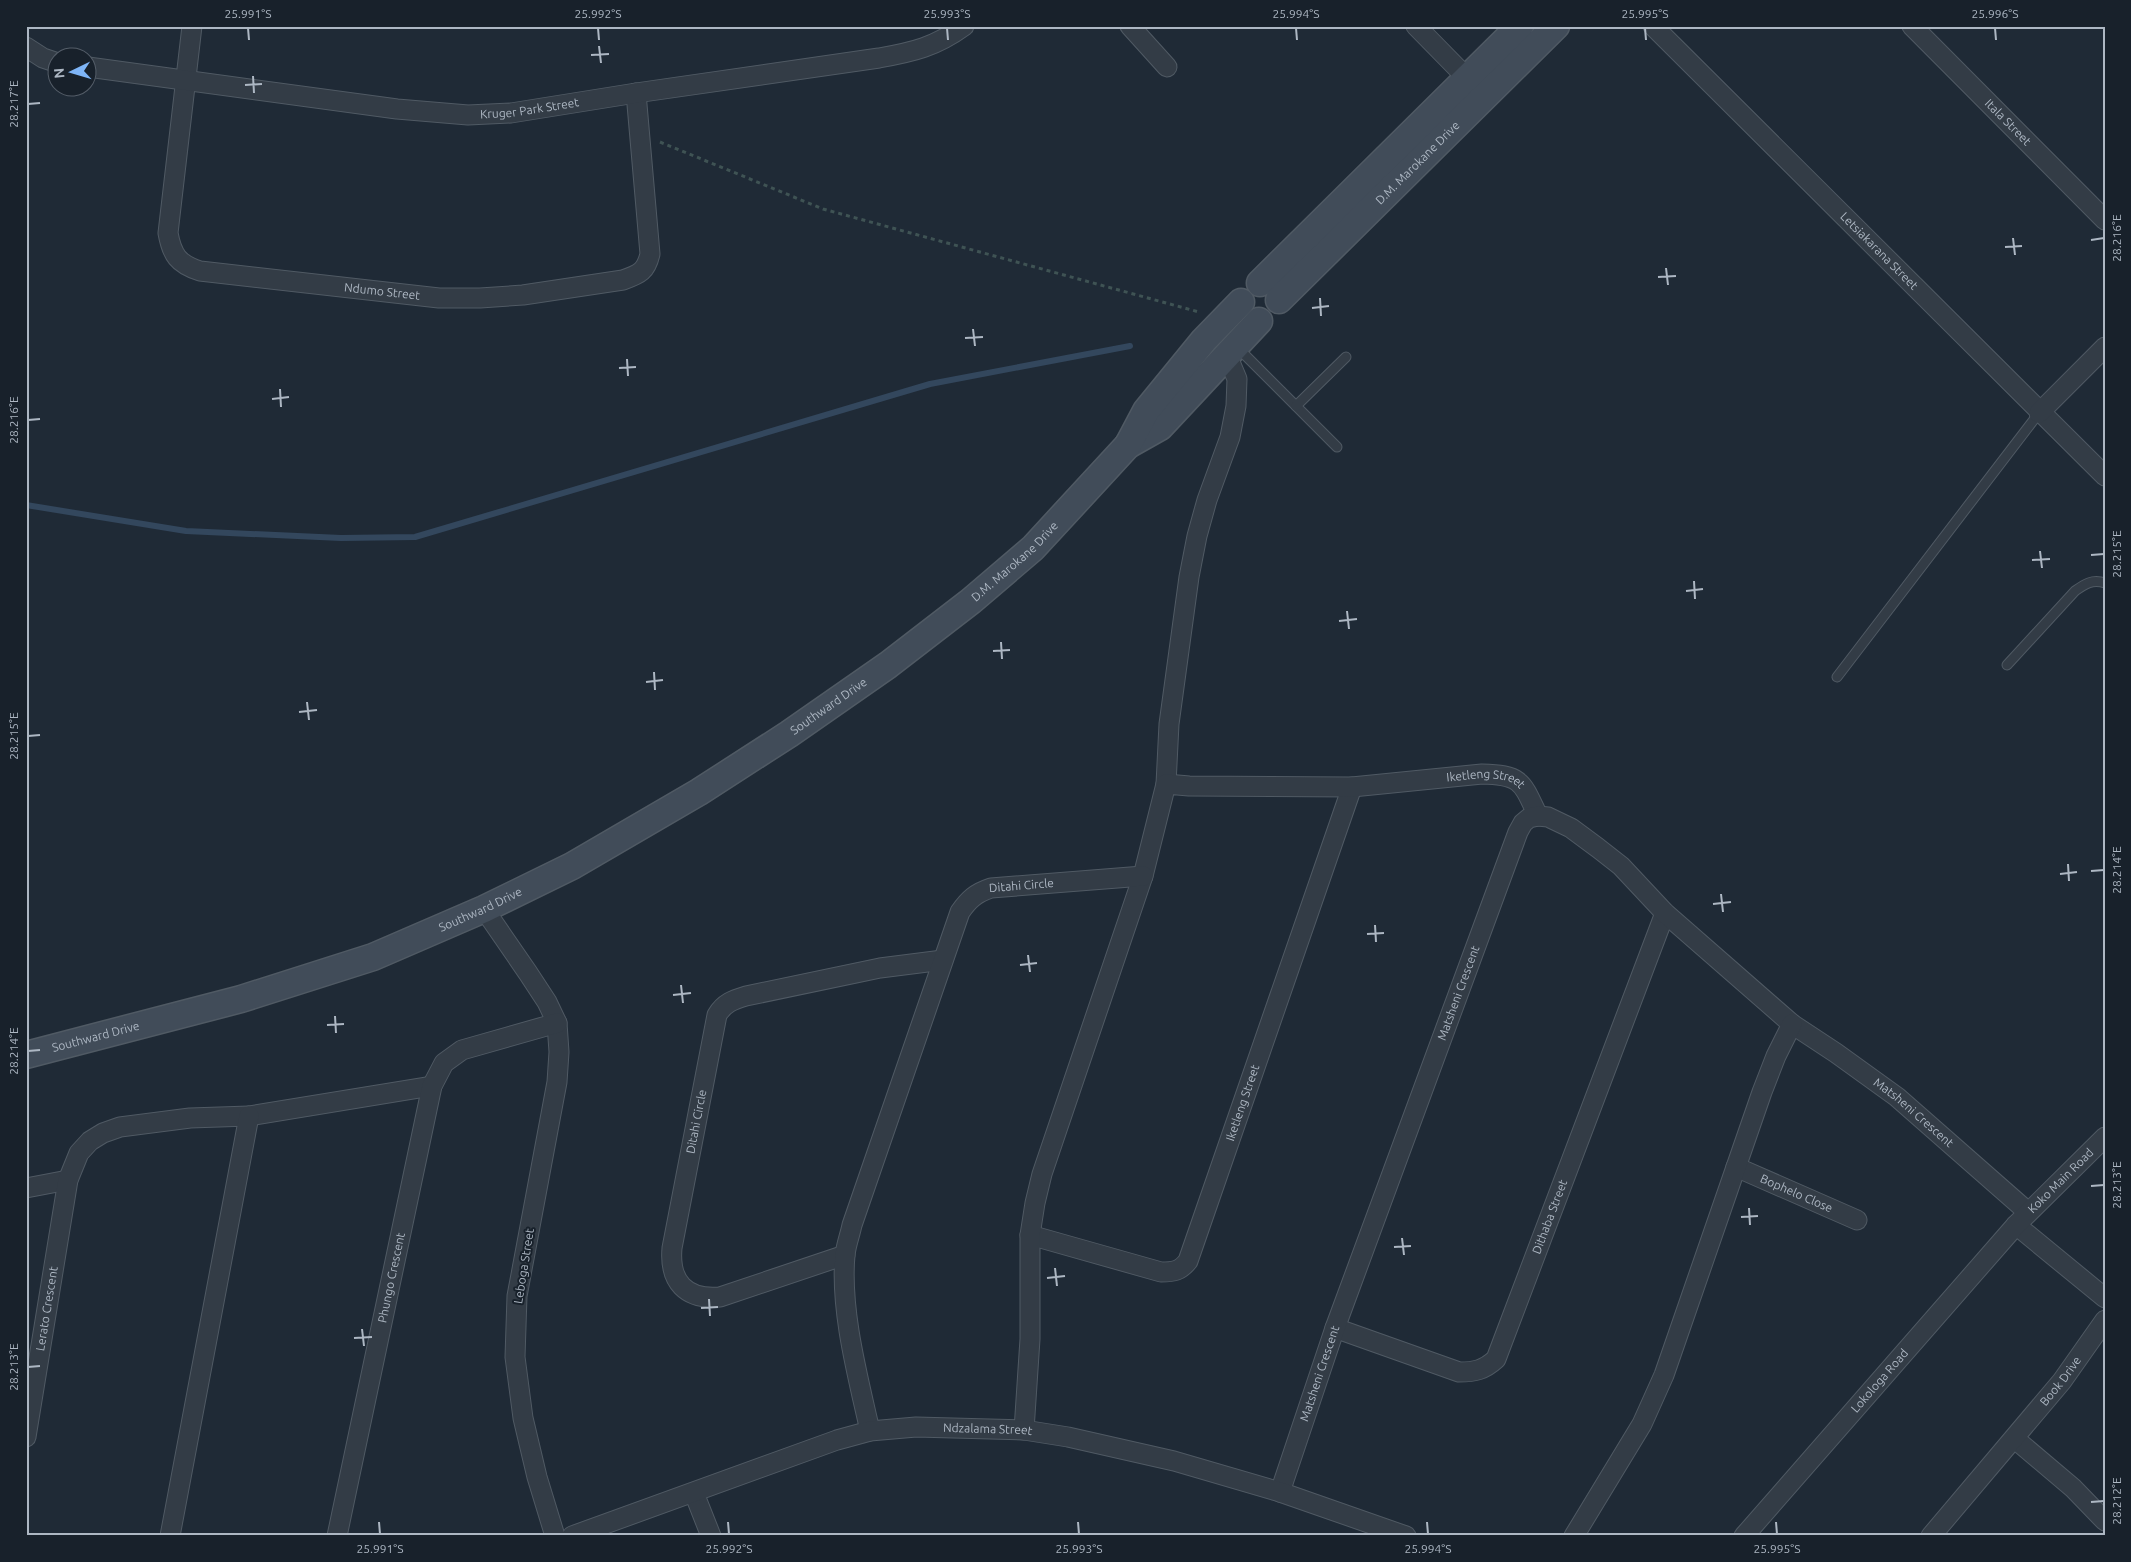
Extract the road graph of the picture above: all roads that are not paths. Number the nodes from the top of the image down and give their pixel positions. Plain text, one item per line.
1 (192, 26) edge
2 (964, 26) edge
3 (1130, 26) edge
4 (1416, 26) edge
5 (1520, 26) edge
6 (1556, 26) edge
7 (1653, 26) edge
8 (1912, 26) edge
9 (26, 47) edge
10 (48, 60) edge
11 (1167, 67) dead end
12 (98, 68) edge
13 (1467, 78) junction
14 (184, 81) junction
15 (636, 93) junction
16 (2105, 220) edge
17 (1260, 282) junction
18 (1279, 300) junction
19 (1233, 310) junction
20 (1259, 321) junction
21 (2105, 347) edge
22 (1231, 350) junction
23 (1346, 357) dead end
24 (1296, 406) junction
25 (2040, 413) junction
26 (1128, 445) junction
27 (1337, 447) dead end
28 (2105, 476) edge
29 (2105, 583) edge
30 (888, 664) joint
31 (2007, 665) dead end
32 (1837, 677) dead end
33 (1166, 784) junction
34 (1352, 787) junction
35 (1538, 816) junction
36 (1143, 876) junction
37 (484, 909) junction
38 (1665, 913) junction
39 (942, 960) junction
40 (557, 1023) junction
41 (1792, 1024) junction
42 (26, 1055) edge
43 (432, 1086) junction
44 (249, 1116) junction
45 (2105, 1137) edge
46 (1736, 1167) junction
47 (68, 1180) junction
48 (26, 1188) edge
49 (2022, 1219) junction
50 (1857, 1220) dead end
51 (1030, 1235) junction
52 (845, 1255) junction
53 (2105, 1298) edge
54 (2105, 1320) edge
55 (1335, 1328) junction
56 (870, 1430) junction
57 (1024, 1430) junction
58 (26, 1437) edge
59 (2015, 1439) junction
60 (1280, 1492) junction
61 (694, 1493) junction
62 (2105, 1521) edge
63 (170, 1536) edge
64 (337, 1536) edge
65 (555, 1536) edge
66 (572, 1536) edge
67 (711, 1536) edge
68 (1406, 1536) edge
69 (1574, 1536) edge
70 (1744, 1536) edge
71 (1931, 1536) edge

1 - 14 street, Ndumo Street
2 - 15 street, Kruger Park Street
3 - 11 street
4 - 13 street
5 - 13 main road, D.M. Marokane Drive
6 - 18 main road, D.M. Marokane Drive
7 - 25 street, Letsiakarana Street
8 - 16 street, Itala Street
9 - 10 street
12 - 14 street, Kruger Park Street
13 - 17 main road, D.M. Marokane Drive
14 - 15 street, Kruger Park Street
14 - 15 street, Ndumo Street
17 - 18 main road
17 - 19 main road, D.M. Marokane Drive
18 - 20 main road, D.M. Marokane Drive
19 - 20 main road
19 - 26 main road, D.M. Marokane Drive
20 - 22 main road, D.M. Marokane Drive
21 - 25 street
22 - 24 lane
22 - 26 main road, D.M. Marokane Drive
22 - 33 street
23 - 24 lane
24 - 27 lane
25 - 28 street, Letsiakarana Street
25 - 32 lane
26 - 30 main road, D.M. Marokane Drive
29 - 31 lane
30 - 37 main road, Southward Drive
33 - 34 street, Iketleng Street
33 - 36 street
34 - 35 street, Iketleng Street
34 - 51 street, Iketleng Street
35 - 38 street, Matsheni Crescent
35 - 55 street, Matsheni Crescent
36 - 39 street, Ditahi Circle
36 - 51 street
37 - 40 street
37 - 42 main road, Southward Drive
38 - 41 street, Matsheni Crescent
38 - 55 street, Dithaba Street
39 - 52 street, Ditahi Circle
39 - 52 street, Ditahi Circle
40 - 43 street, Phungo Crescent
40 - 65 street, Leboga Street
41 - 46 street
41 - 49 street, Matsheni Crescent
43 - 44 street, Lerato Crescent
43 - 64 street, Phungo Crescent
44 - 47 street, Lerato Crescent
44 - 63 street
45 - 49 street, Koko Main Road
46 - 50 street, Bophelo Close
46 - 69 street
47 - 48 street
47 - 58 street, Lerato Crescent
49 - 53 street
49 - 70 street, Lokologa Road
51 - 57 street
52 - 56 street, Ditahi Circle
54 - 59 street, Book Drive
55 - 60 street, Matsheni Crescent
56 - 57 street, Ndzalama Street
56 - 61 street, Ndzalama Street
57 - 60 street, Ndzalama Street
59 - 62 street
59 - 71 street, Book Drive
60 - 68 street, Ndzalama Street
61 - 66 street, Ndzalama Street
61 - 67 street

